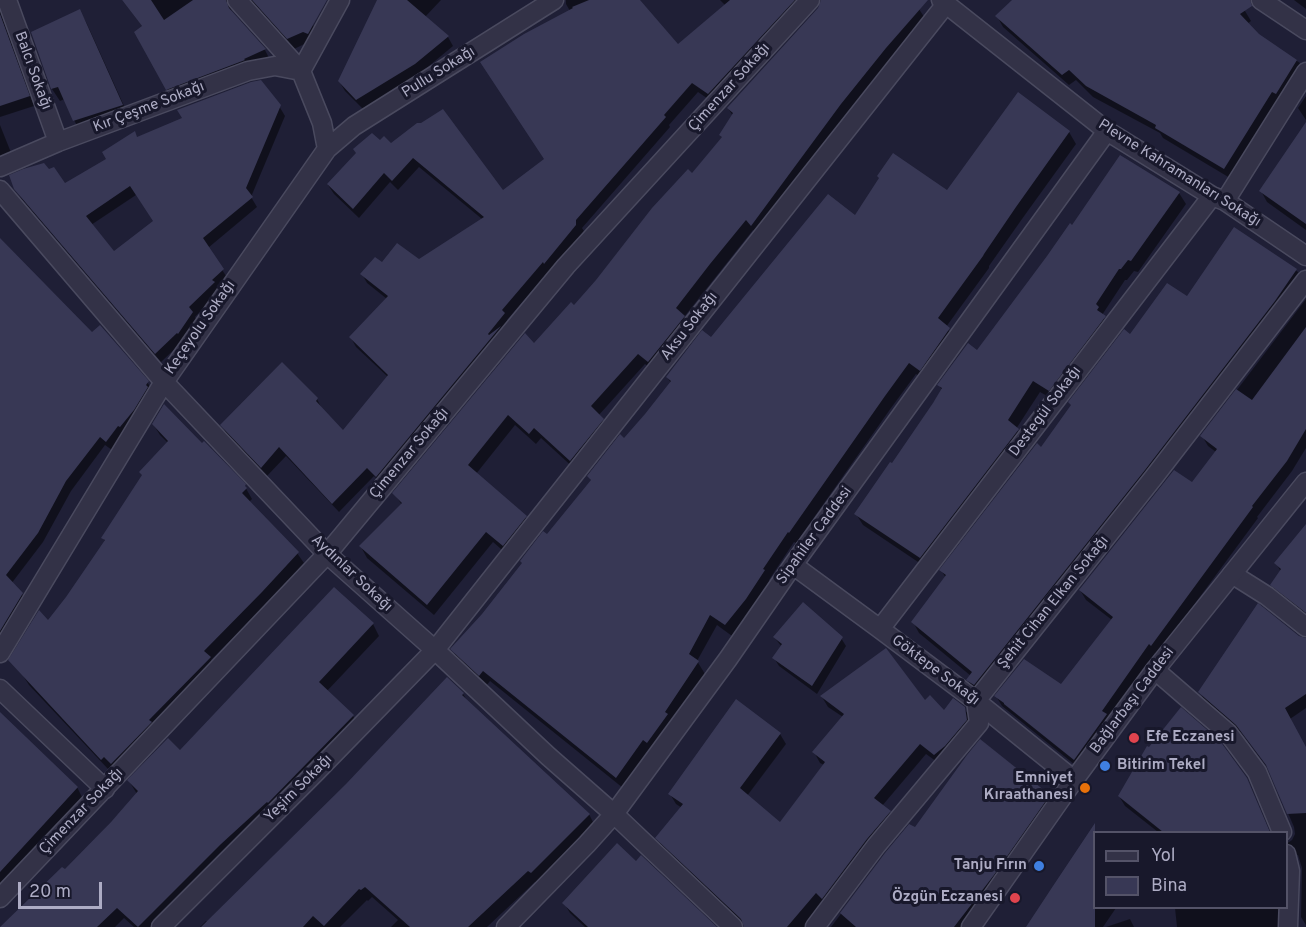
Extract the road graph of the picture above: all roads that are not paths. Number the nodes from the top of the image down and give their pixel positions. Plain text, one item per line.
1 (7, 0) edge
2 (237, 0) edge
3 (340, 0) edge
4 (554, 0) edge
5 (810, 0) edge
6 (1261, 0) edge
7 (943, 2) edge
8 (1306, 30) edge
9 (302, 71) junction
10 (1306, 72) edge
11 (1107, 132) junction
12 (58, 142) junction
13 (327, 149) junction
14 (0, 167) edge
15 (0, 190) edge
16 (1218, 198) junction
17 (1306, 256) edge
18 (1306, 280) edge
19 (164, 382) junction
20 (1306, 482) edge
21 (327, 554) junction
22 (793, 566) junction
23 (1232, 573) junction
24 (1306, 627) edge
25 (880, 629) junction
26 (435, 650) junction
27 (0, 653) edge
28 (1155, 670) junction
29 (0, 689) edge
30 (976, 701) junction
31 (1074, 780) junction
32 (105, 789) junction
33 (614, 814) junction
34 (1282, 831) edge
35 (1288, 860) edge
36 (0, 897) edge
37 (161, 927) edge
38 (506, 927) edge
39 (733, 927) edge
40 (815, 927) edge
41 (971, 927) edge
42 (1288, 927) edge

1 - 12 street, Balcı Sokağı
2 - 9 street
3 - 9 street
4 - 13 street, Pullu Sokağı
5 - 21 street, Çimenzar Sokağı
6 - 8 street
7 - 11 street, Plevne Kahramanları Sokağı
7 - 26 street, Aksu Sokağı
9 - 12 street, Kır Çeşme Sokağı
9 - 13 street
10 - 16 street, Destegül Sokağı
11 - 16 street, Plevne Kahramanları Sokağı
11 - 22 street, Sipahiler Caddesi
12 - 14 street, Kır Çeşme Sokağı
13 - 19 street, Keçeyolu Sokağı
15 - 19 street, Aydınlar Sokağı
16 - 17 street, Plevne Kahramanları Sokağı
16 - 25 street, Destegül Sokağı
18 - 30 street, Şehit Cihan Elkan Sokağı
19 - 21 street, Aydınlar Sokağı
19 - 27 street, Keçeyolu Sokağı
20 - 23 street, Bağlarbaşı Caddesi
21 - 26 street, Aydınlar Sokağı
21 - 32 street, Çimenzar Sokağı
22 - 25 street, Göktepe Sokağı
22 - 33 street, Sipahiler Caddesi
23 - 24 street
23 - 28 street, Bağlarbaşı Caddesi
25 - 30 street, Göktepe Sokağı
26 - 33 street, Aydınlar Sokağı
26 - 37 street, Yeşim Sokağı
28 - 31 street, Bağlarbaşı Caddesi
28 - 34 street
29 - 32 street
30 - 31 street, Göktepe Sokağı
30 - 40 street
31 - 41 street, Bağlarbaşı Caddesi
32 - 36 street, Çimenzar Sokağı
33 - 38 street, Sipahiler Caddesi
33 - 39 street, Aydınlar Sokağı
35 - 42 street

